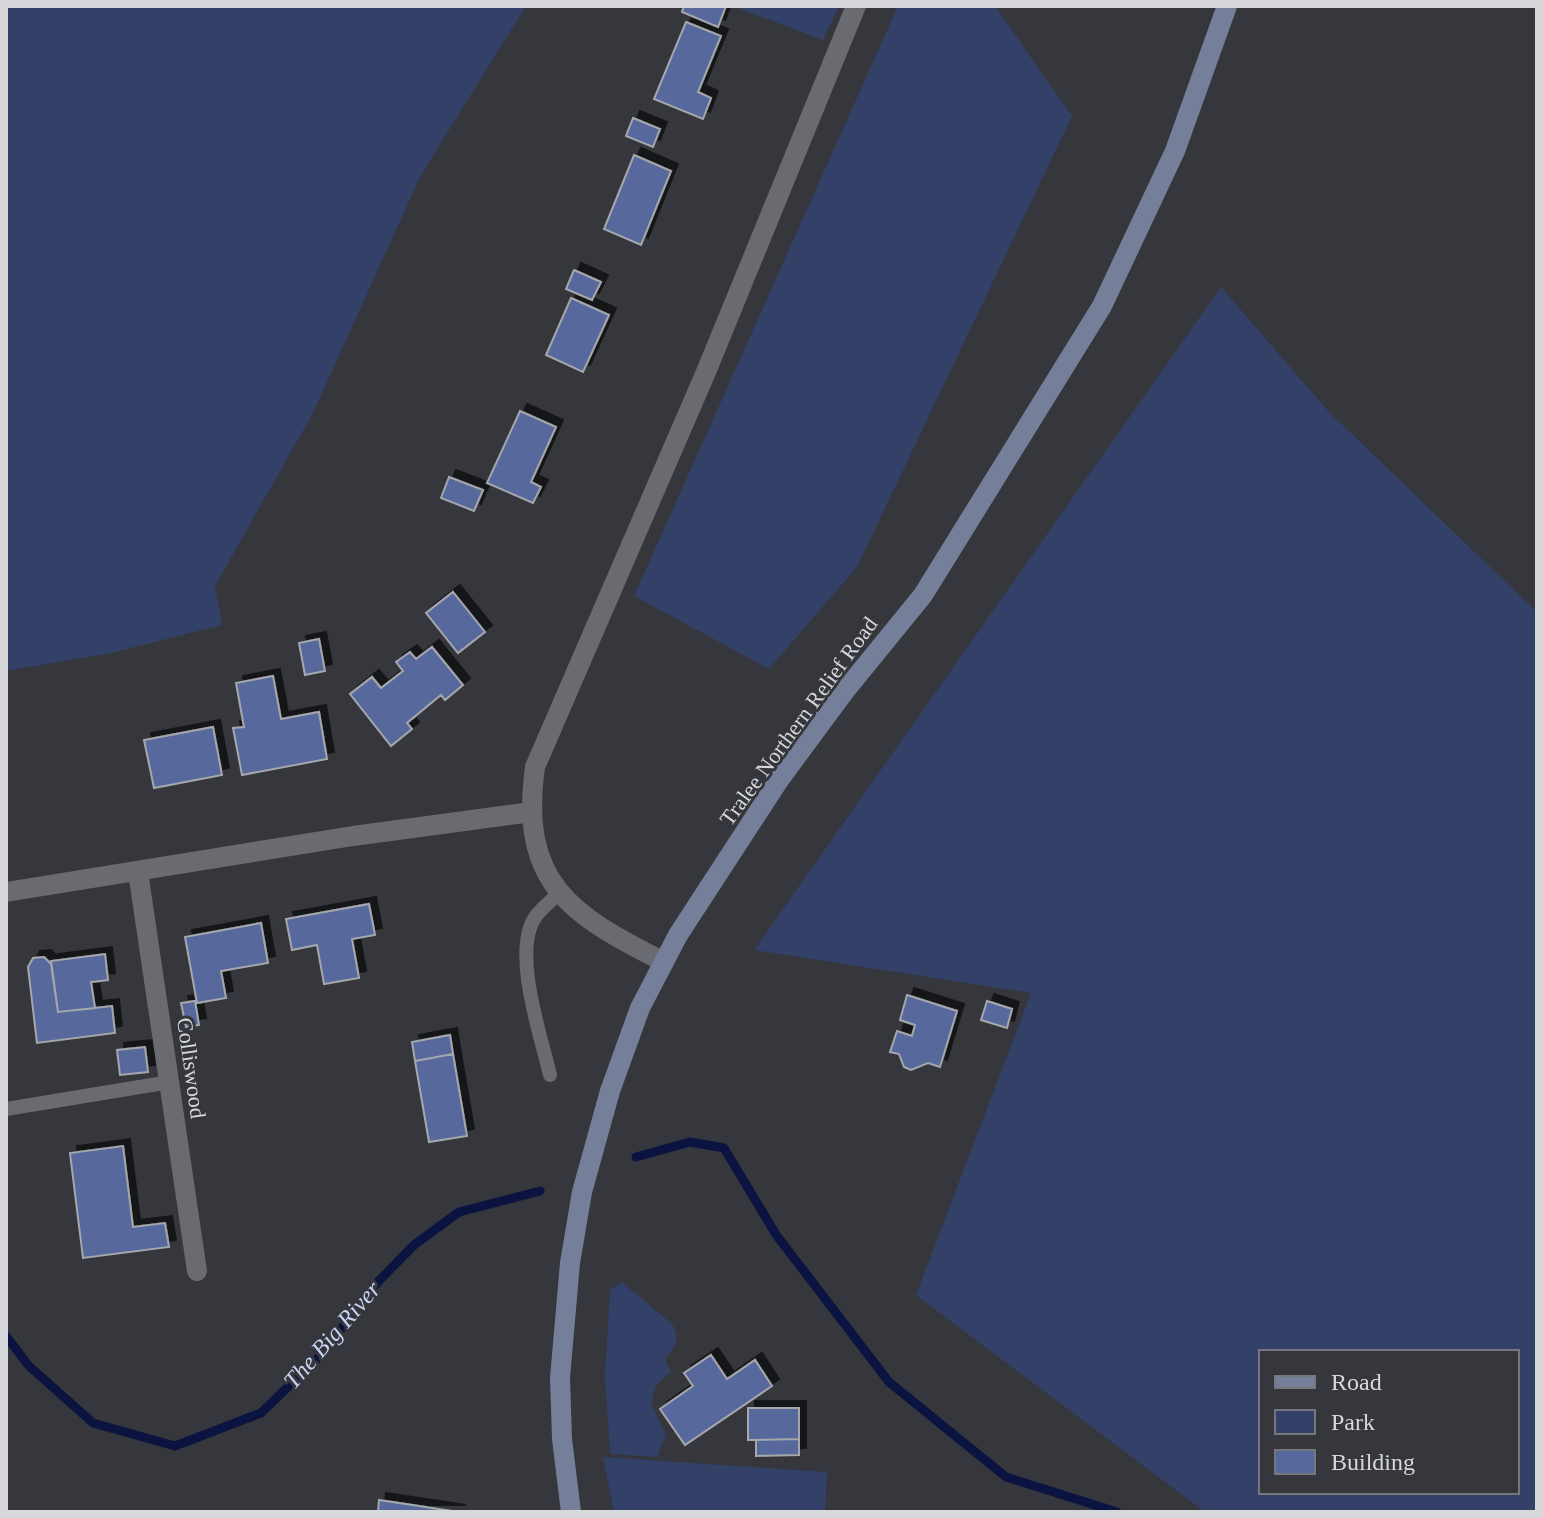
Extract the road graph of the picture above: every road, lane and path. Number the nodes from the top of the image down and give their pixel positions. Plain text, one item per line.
1 (856, 6) edge
2 (1227, 6) edge
3 (531, 812) junction
4 (138, 872) junction
5 (6, 892) edge
6 (558, 894) junction
7 (664, 962) junction
8 (550, 1075) dead end
9 (170, 1082) junction
10 (6, 1109) edge
11 (197, 1271) dead end
12 (571, 1512) edge

1 - 3 street
2 - 7 street, Tralee Northern Relief Road
3 - 4 street
3 - 6 street
4 - 5 street
4 - 9 street, Colliswood
6 - 7 street
6 - 8 lane
7 - 12 street, Tralee Northern Relief Road
9 - 10 lane
9 - 11 street, Colliswood

